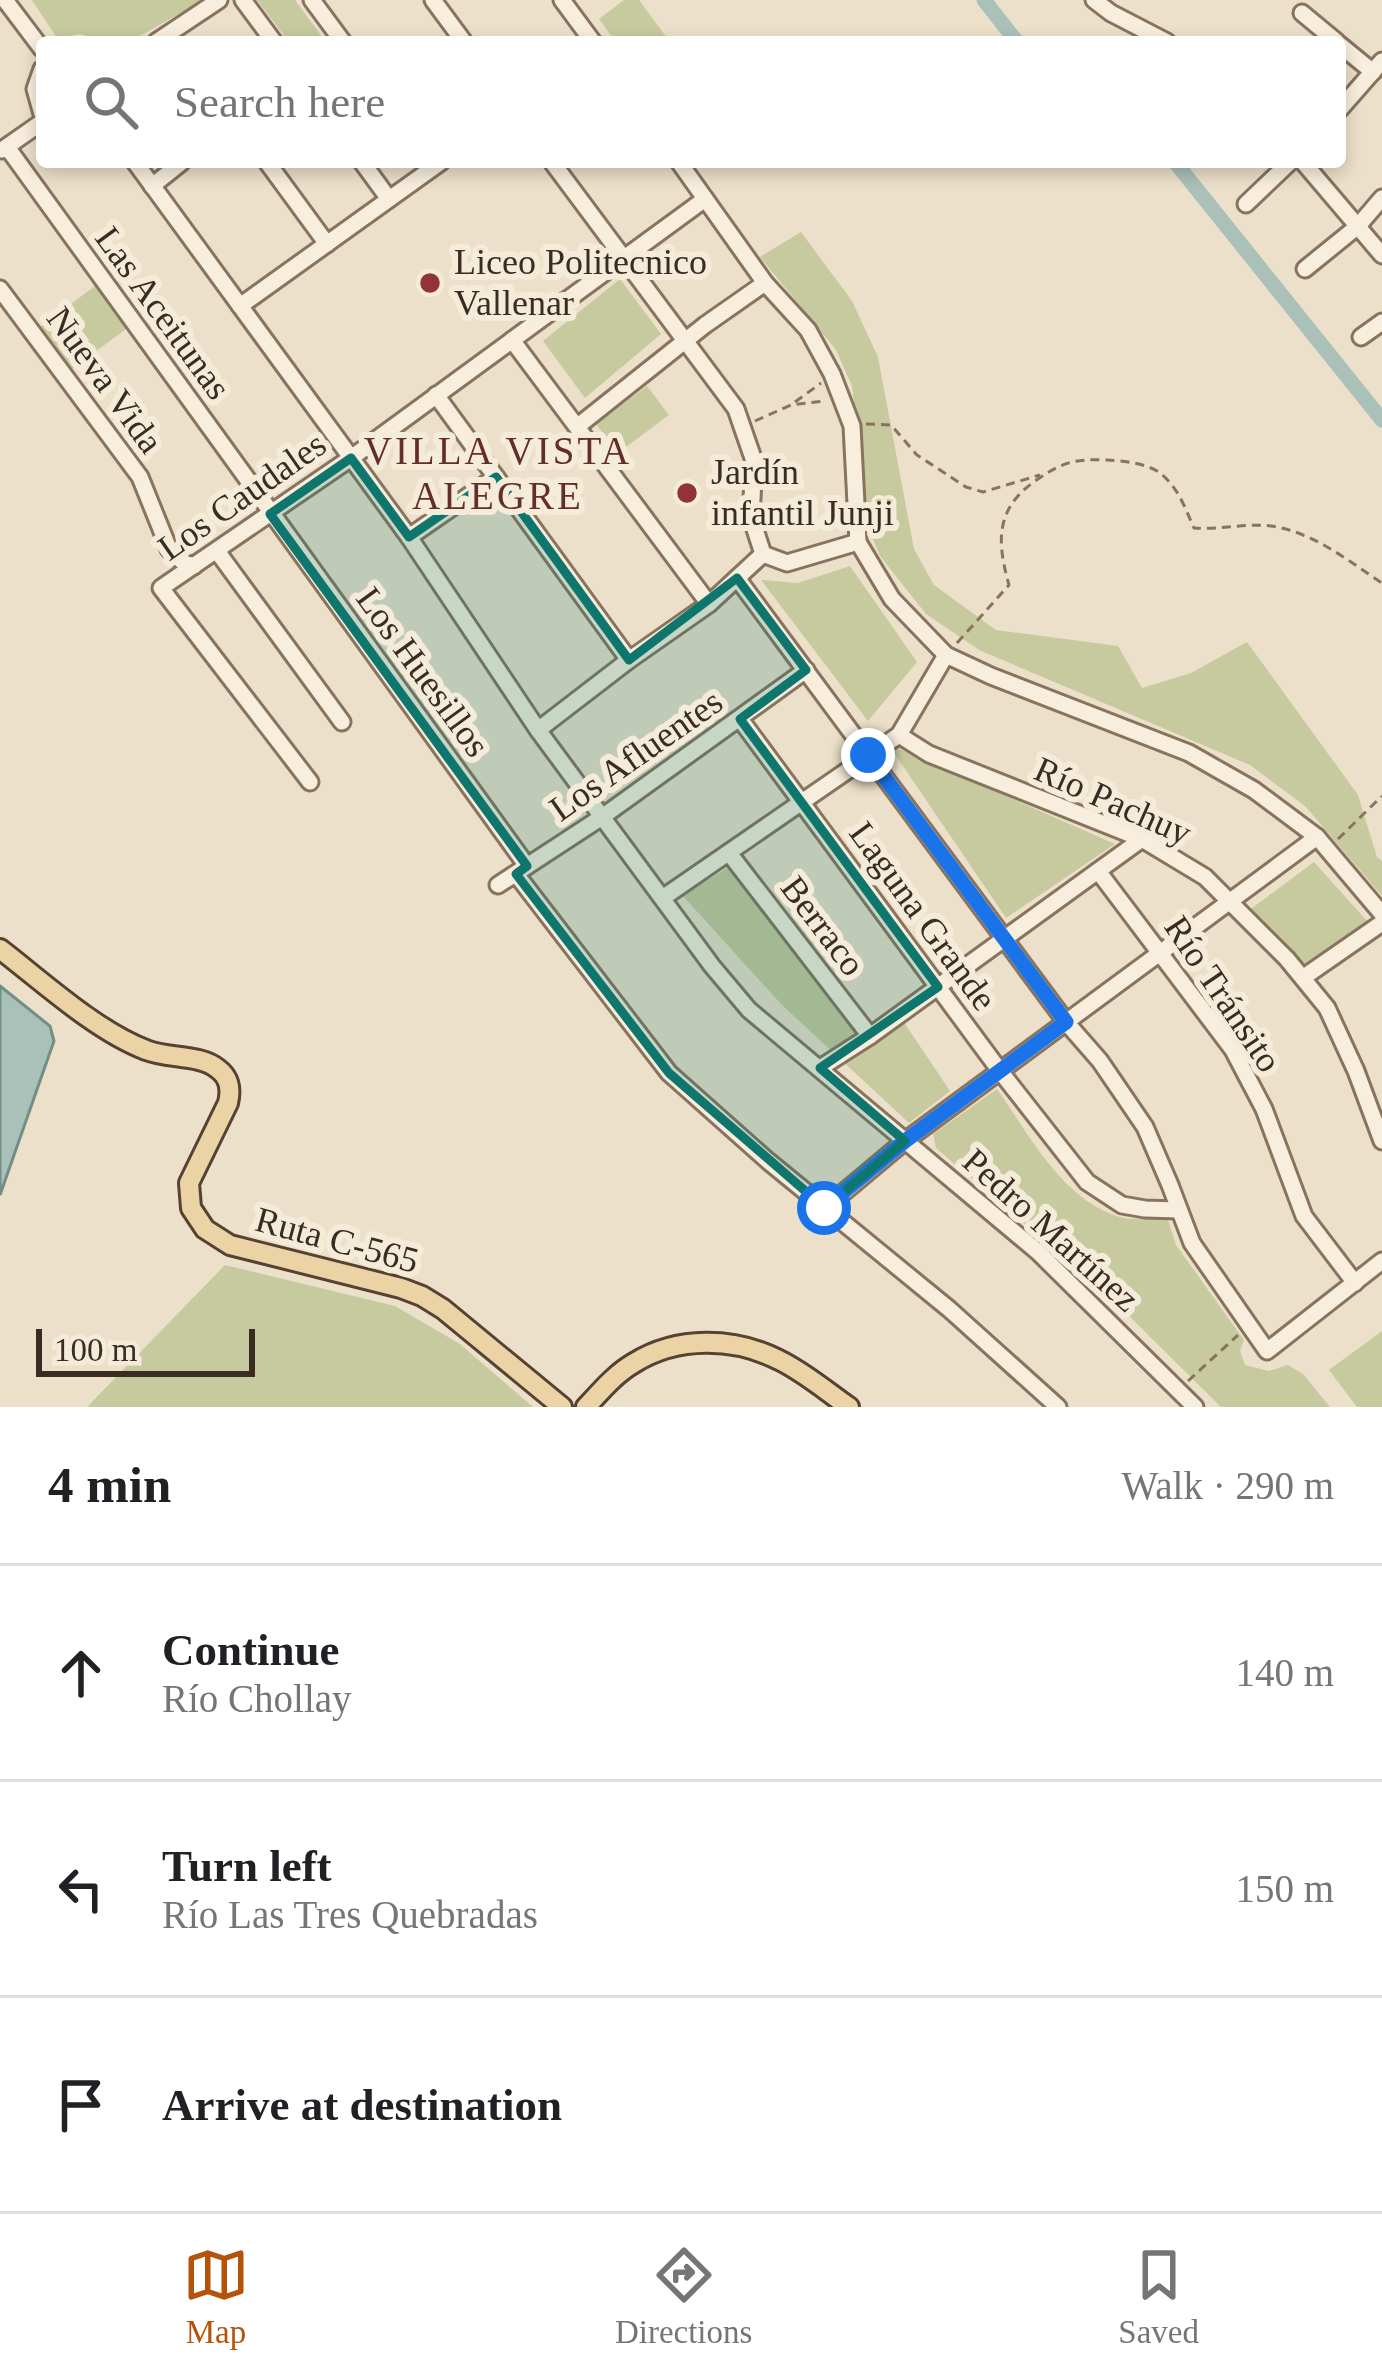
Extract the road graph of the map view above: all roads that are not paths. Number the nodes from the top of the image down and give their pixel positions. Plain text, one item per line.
1 (5, 0) edge
2 (219, 0) edge
3 (244, 0) edge
4 (312, 0) edge
5 (434, 0) edge
6 (562, 0) edge
7 (1094, 0) edge
8 (1302, 13) dead end
9 (178, 36) edge
10 (270, 36) edge
11 (339, 36) edge
12 (460, 36) edge
13 (589, 36) edge
14 (1155, 36) edge
15 (1330, 36) edge
16 (36, 42) edge
17 (1346, 48) edge
18 (1377, 67) edge
19 (1346, 102) edge
20 (36, 123) edge
21 (4, 149) edge
22 (139, 168) edge
23 (174, 168) edge
24 (271, 168) edge
25 (366, 168) edge
26 (430, 168) edge
27 (556, 168) edge
28 (683, 168) edge
29 (1284, 168) edge
30 (1309, 168) edge
31 (152, 185) junction
32 (1382, 198) edge
33 (705, 199) junction
34 (389, 200) junction
35 (1246, 205) dead end
36 (1358, 226) junction
37 (328, 244) junction
38 (1382, 255) edge
39 (623, 259) junction
40 (1305, 269) dead end
41 (766, 283) junction
42 (0, 290) edge
43 (240, 306) junction
44 (1382, 322) edge
45 (1361, 337) dead end
46 (512, 340) junction
47 (685, 340) junction
48 (436, 395) junction
49 (578, 426) junction
50 (351, 458) junction
51 (496, 477) junction
52 (270, 514) junction
53 (409, 537) junction
54 (858, 542) junction
55 (217, 551) junction
56 (763, 554) junction
57 (194, 566) junction
58 (737, 578) junction
59 (709, 604) junction
60 (946, 655) junction
61 (629, 659) junction
62 (806, 670) junction
63 (740, 718) junction
64 (342, 722) dead end
65 (538, 730) junction
66 (899, 735) junction
67 (868, 755) junction
68 (310, 782) dead end
69 (803, 802) junction
70 (602, 817) junction
71 (1142, 839) junction
72 (1322, 843) junction
73 (729, 853) junction
74 (521, 870) junction
75 (1098, 871) junction
76 (498, 885) dead end
77 (664, 897) junction
78 (1228, 902) junction
79 (1382, 918) edge
80 (1004, 939) junction
81 (0, 949) edge
82 (1160, 953) junction
83 (1304, 977) junction
84 (938, 987) junction
85 (1066, 1022) junction
86 (870, 1036) junction
87 (820, 1068) junction
88 (1000, 1071) junction
89 (905, 1141) junction
90 (1382, 1141) edge
91 (824, 1208) junction
92 (1180, 1210) junction
93 (1382, 1262) edge
94 (1355, 1282) junction
95 (562, 1407) edge
96 (586, 1407) edge
97 (849, 1407) edge
98 (1058, 1407) edge
99 (1195, 1407) edge

1 - 16 street
2 - 9 street
3 - 10 street
4 - 11 street
5 - 12 street
6 - 13 street
7 - 14 street
8 - 15 street
17 - 18 street
18 - 19 street
20 - 21 street
21 - 52 street, Las Aceitunas
22 - 31 street, Pedro Martínez
23 - 31 street
24 - 37 street
25 - 34 street
26 - 34 street
27 - 39 street
28 - 33 street
29 - 35 street
30 - 36 street
31 - 43 street, Pedro Martínez
32 - 36 street
33 - 39 street, Los Caudales
33 - 41 street
34 - 37 street
36 - 38 street
36 - 40 street
37 - 43 street
39 - 46 street, Los Caudales
39 - 47 street
41 - 47 street
41 - 54 street
42 - 57 street, Nueva Vida
43 - 50 street, Pedro Martínez
44 - 45 street
46 - 48 street, Los Caudales
46 - 49 street
47 - 49 street
47 - 56 street
48 - 50 street, Los Caudales
48 - 51 street
49 - 59 street
50 - 52 street, Los Caudales
50 - 53 street, Pedro Martínez
51 - 53 street
51 - 61 street
52 - 55 street, Los Caudales
52 - 74 street, Los Huesillos
53 - 65 street, Pedro Martínez
54 - 56 street
54 - 60 street
55 - 57 street, Los Caudales
55 - 64 street
56 - 58 street
57 - 68 street, Los Caudales
58 - 59 street
58 - 62 street
59 - 61 street
60 - 66 street
60 - 72 street
61 - 65 street
62 - 63 street, Los Afluentes
62 - 67 street
63 - 69 street, Laguna Grande
63 - 70 street, Los Afluentes
65 - 70 street, Pedro Martínez
66 - 67 street
66 - 71 street, Río Pachuy
67 - 69 street
67 - 80 street
69 - 73 street
69 - 84 street, Laguna Grande
70 - 74 street, Los Afluentes
70 - 77 street, Pedro Martínez
71 - 75 street
71 - 78 street, Río Pachuy
72 - 78 street
72 - 79 street
73 - 77 street
73 - 86 street, Berraco
74 - 76 street, Los Afluentes
74 - 91 street, Los Huesillos
75 - 80 street
75 - 82 street, Río Tránsito
77 - 87 street, Pedro Martínez
78 - 82 street
78 - 83 street, Río Pachuy
79 - 83 street
80 - 84 street
80 - 85 street
81 - 95 main road, Ruta C-565
82 - 85 street
82 - 94 street, Río Tránsito
83 - 90 street, Río Pachuy
84 - 86 street
84 - 88 street, Laguna Grande
85 - 88 street
85 - 92 street
86 - 87 street
87 - 89 street, Pedro Martínez
88 - 89 street
88 - 92 street, Laguna Grande
89 - 91 street
89 - 99 street, Pedro Martínez
91 - 98 street, Los Huesillos
92 - 94 street
93 - 94 street
96 - 97 main road

